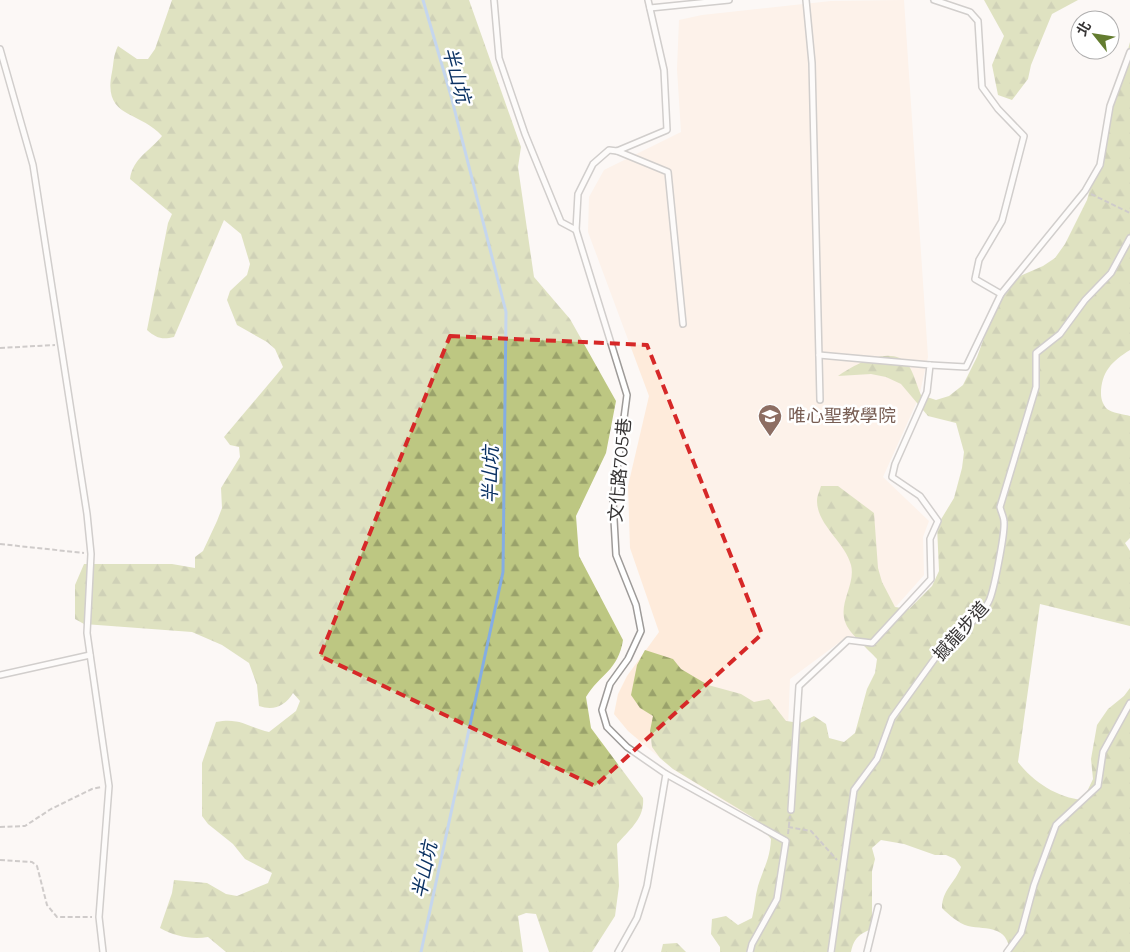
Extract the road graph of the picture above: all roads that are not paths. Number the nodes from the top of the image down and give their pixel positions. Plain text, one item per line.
1 (494, 0) edge
2 (648, 0) edge
3 (729, 0) edge
4 (806, 0) edge
5 (934, 0) edge
6 (650, 8) junction
7 (0, 50) edge
8 (1130, 52) edge
9 (617, 151) junction
10 (576, 230) junction
11 (1130, 238) edge
12 (1001, 294) junction
13 (683, 324) dead end
14 (819, 355) junction
15 (930, 365) junction
16 (820, 400) dead end
17 (90, 655) junction
18 (0, 675) edge
19 (1130, 703) edge
20 (666, 774) junction
21 (791, 810) road end
22 (878, 907) dead end
23 (103, 952) edge
24 (618, 952) edge
25 (750, 952) edge
26 (831, 952) edge
27 (867, 952) edge
28 (1008, 952) edge

1 - 10 lane
2 - 6 lane, 文化路705巷
3 - 6 lane
4 - 14 lane
5 - 12 lane
6 - 9 lane, 文化路705巷
7 - 17 lane
8 - 12 lane
9 - 10 lane, 文化路705巷
9 - 13 lane
10 - 20 lane, 文化路705巷
11 - 26 lane, 撼龍步道
12 - 15 lane
14 - 15 lane
14 - 16 lane
15 - 21 lane
17 - 18 lane
17 - 23 lane
19 - 28 lane
20 - 24 lane
20 - 25 lane, 文化路705巷
22 - 27 lane

